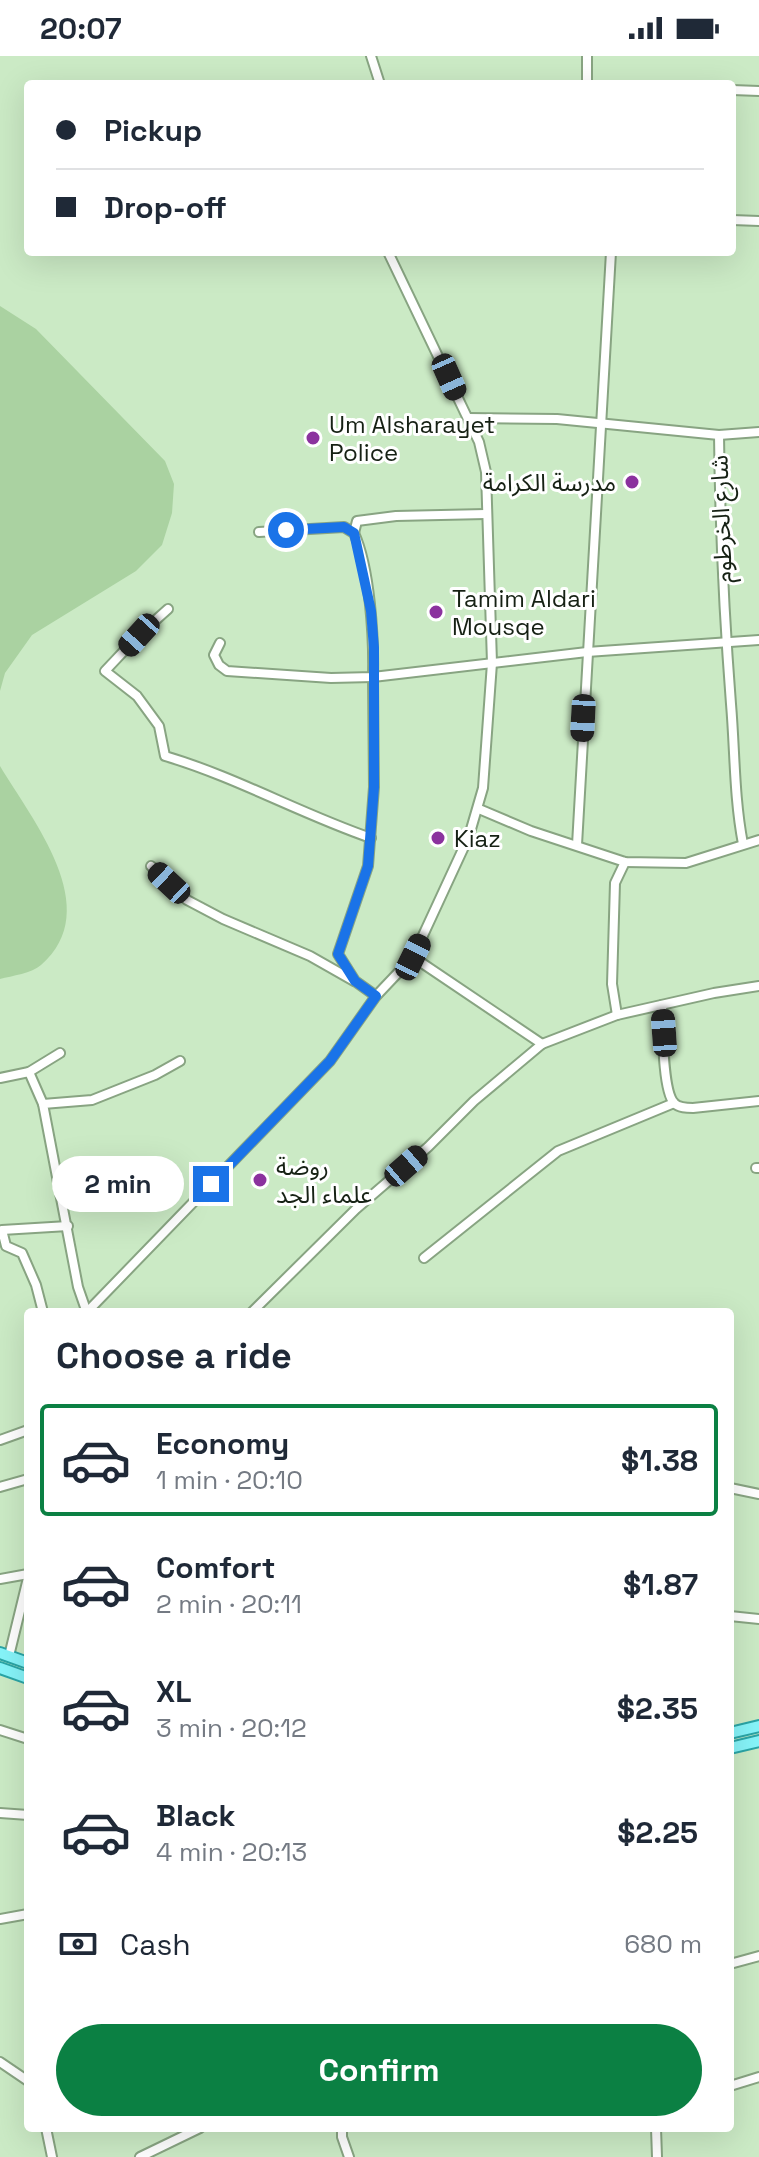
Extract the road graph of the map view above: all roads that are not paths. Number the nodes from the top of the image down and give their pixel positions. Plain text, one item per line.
1 (371, 56) edge
2 (587, 56) edge
3 (379, 80) edge
4 (587, 80) edge
5 (736, 90) edge
6 (759, 91) edge
7 (736, 220) edge
8 (759, 221) edge
9 (390, 256) edge
10 (611, 256) edge
11 (468, 418) junction
12 (602, 423) junction
13 (759, 432) edge
14 (719, 435) junction
15 (486, 514) junction
16 (259, 532) dead end
17 (354, 533) junction
18 (168, 609) dead end
19 (759, 640) edge
20 (220, 643) dead end
21 (726, 643) junction
22 (587, 652) junction
23 (492, 663) junction
24 (373, 677) junction
25 (479, 809) junction
26 (371, 838) junction
27 (759, 840) edge
28 (743, 844) junction
29 (577, 845) junction
30 (625, 862) junction
31 (151, 866) dead end
32 (413, 957) junction
33 (355, 981) junction
34 (759, 986) edge
35 (376, 996) junction
36 (662, 1005) junction
37 (617, 1015) junction
38 (542, 1044) junction
39 (60, 1053) dead end
40 (180, 1061) dead end
41 (29, 1072) junction
42 (0, 1078) edge
43 (759, 1101) edge
44 (674, 1103) junction
45 (43, 1104) junction
46 (68, 1226) junction
47 (424, 1258) dead end
48 (42, 1308) edge
49 (85, 1308) edge
50 (89, 1308) edge
51 (256, 1308) edge
52 (24, 1431) edge
53 (0, 1440) edge
54 (24, 1480) edge
55 (0, 1487) edge
56 (734, 1489) edge
57 (759, 1494) edge
58 (24, 1576) edge
59 (0, 1579) edge
60 (24, 1589) edge
61 (734, 1616) edge
62 (759, 1619) edge
63 (4, 1654) edge
64 (24, 1662) edge
65 (0, 1668) edge
66 (24, 1676) edge
67 (759, 1726) edge
68 (0, 1730) edge
69 (734, 1732) edge
70 (24, 1738) edge
71 (759, 1741) edge
72 (734, 1747) edge
73 (0, 1813) edge
74 (24, 1815) edge
75 (24, 1915) edge
76 (0, 1919) edge
77 (759, 1956) edge
78 (734, 1963) edge
79 (0, 2062) edge
80 (759, 2077) edge
81 (24, 2078) edge
82 (734, 2085) edge
83 (47, 2132) edge
84 (192, 2132) edge
85 (342, 2132) edge
86 (656, 2132) edge
87 (52, 2157) edge
88 (140, 2157) edge
89 (349, 2157) edge
90 (657, 2157) edge

1 - 3 street
2 - 4 street
5 - 6 street
7 - 8 street
9 - 11 street
10 - 12 street
11 - 12 street
11 - 15 street
12 - 14 street
12 - 22 street
13 - 14 street, شارع الخرطوم
14 - 21 street, شارع الخرطوم
15 - 17 street
15 - 23 street
16 - 17 street
17 - 24 street
18 - 26 street
19 - 21 street
20 - 24 street
21 - 22 street
21 - 28 street, شارع الخرطوم
22 - 23 street
22 - 29 street
23 - 24 street
23 - 25 street
24 - 26 street
25 - 29 street
25 - 32 street
26 - 33 street
27 - 28 street
28 - 30 street
29 - 30 street
30 - 37 street
31 - 33 street
32 - 35 street
32 - 38 street
33 - 35 street
34 - 36 street
35 - 50 street
36 - 37 street
36 - 44 street
37 - 38 street
38 - 51 street
39 - 41 street
40 - 45 street
41 - 42 street
41 - 45 street
43 - 44 street
44 - 47 street
45 - 46 street
46 - 48 street
46 - 49 street
52 - 53 street
54 - 55 street
56 - 57 street
58 - 59 street
60 - 63 street
61 - 62 street
63 - 64 main road
65 - 66 main road
67 - 69 main road
68 - 70 street
71 - 72 main road
73 - 74 street
75 - 76 street
77 - 78 street
79 - 81 street
80 - 82 street
83 - 87 street
84 - 88 street
85 - 89 street
86 - 90 street

